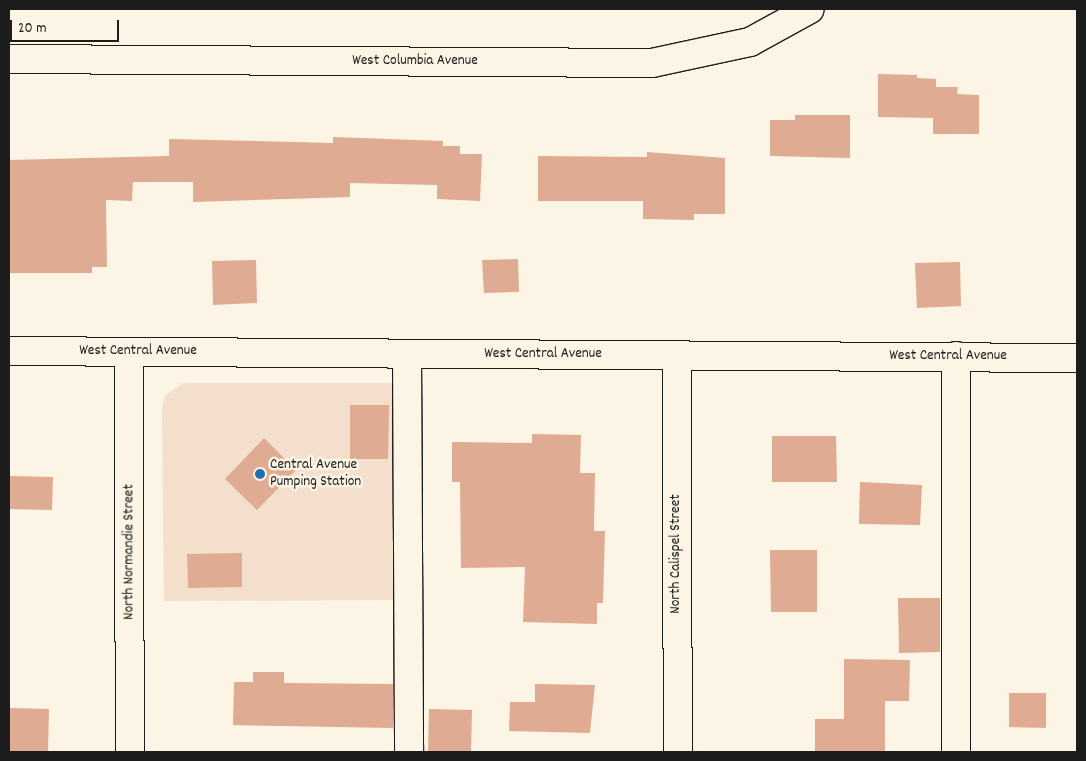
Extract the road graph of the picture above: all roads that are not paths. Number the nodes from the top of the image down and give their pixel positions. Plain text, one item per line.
1 (810, 9) edge
2 (9, 59) edge
3 (9, 351) edge
4 (130, 352) junction
5 (407, 354) junction
6 (677, 356) junction
7 (956, 356) junction
8 (1077, 358) edge
9 (130, 752) edge
10 (409, 752) edge
11 (678, 752) edge
12 (956, 752) edge

1 - 2 street, West Columbia Avenue
3 - 4 street, West Central Avenue
4 - 5 street, West Central Avenue
4 - 9 street, North Normandie Street
5 - 6 street, West Central Avenue
5 - 10 street
6 - 7 street, West Central Avenue
6 - 11 street, North Calispel Street
7 - 8 street, West Central Avenue
7 - 12 street

